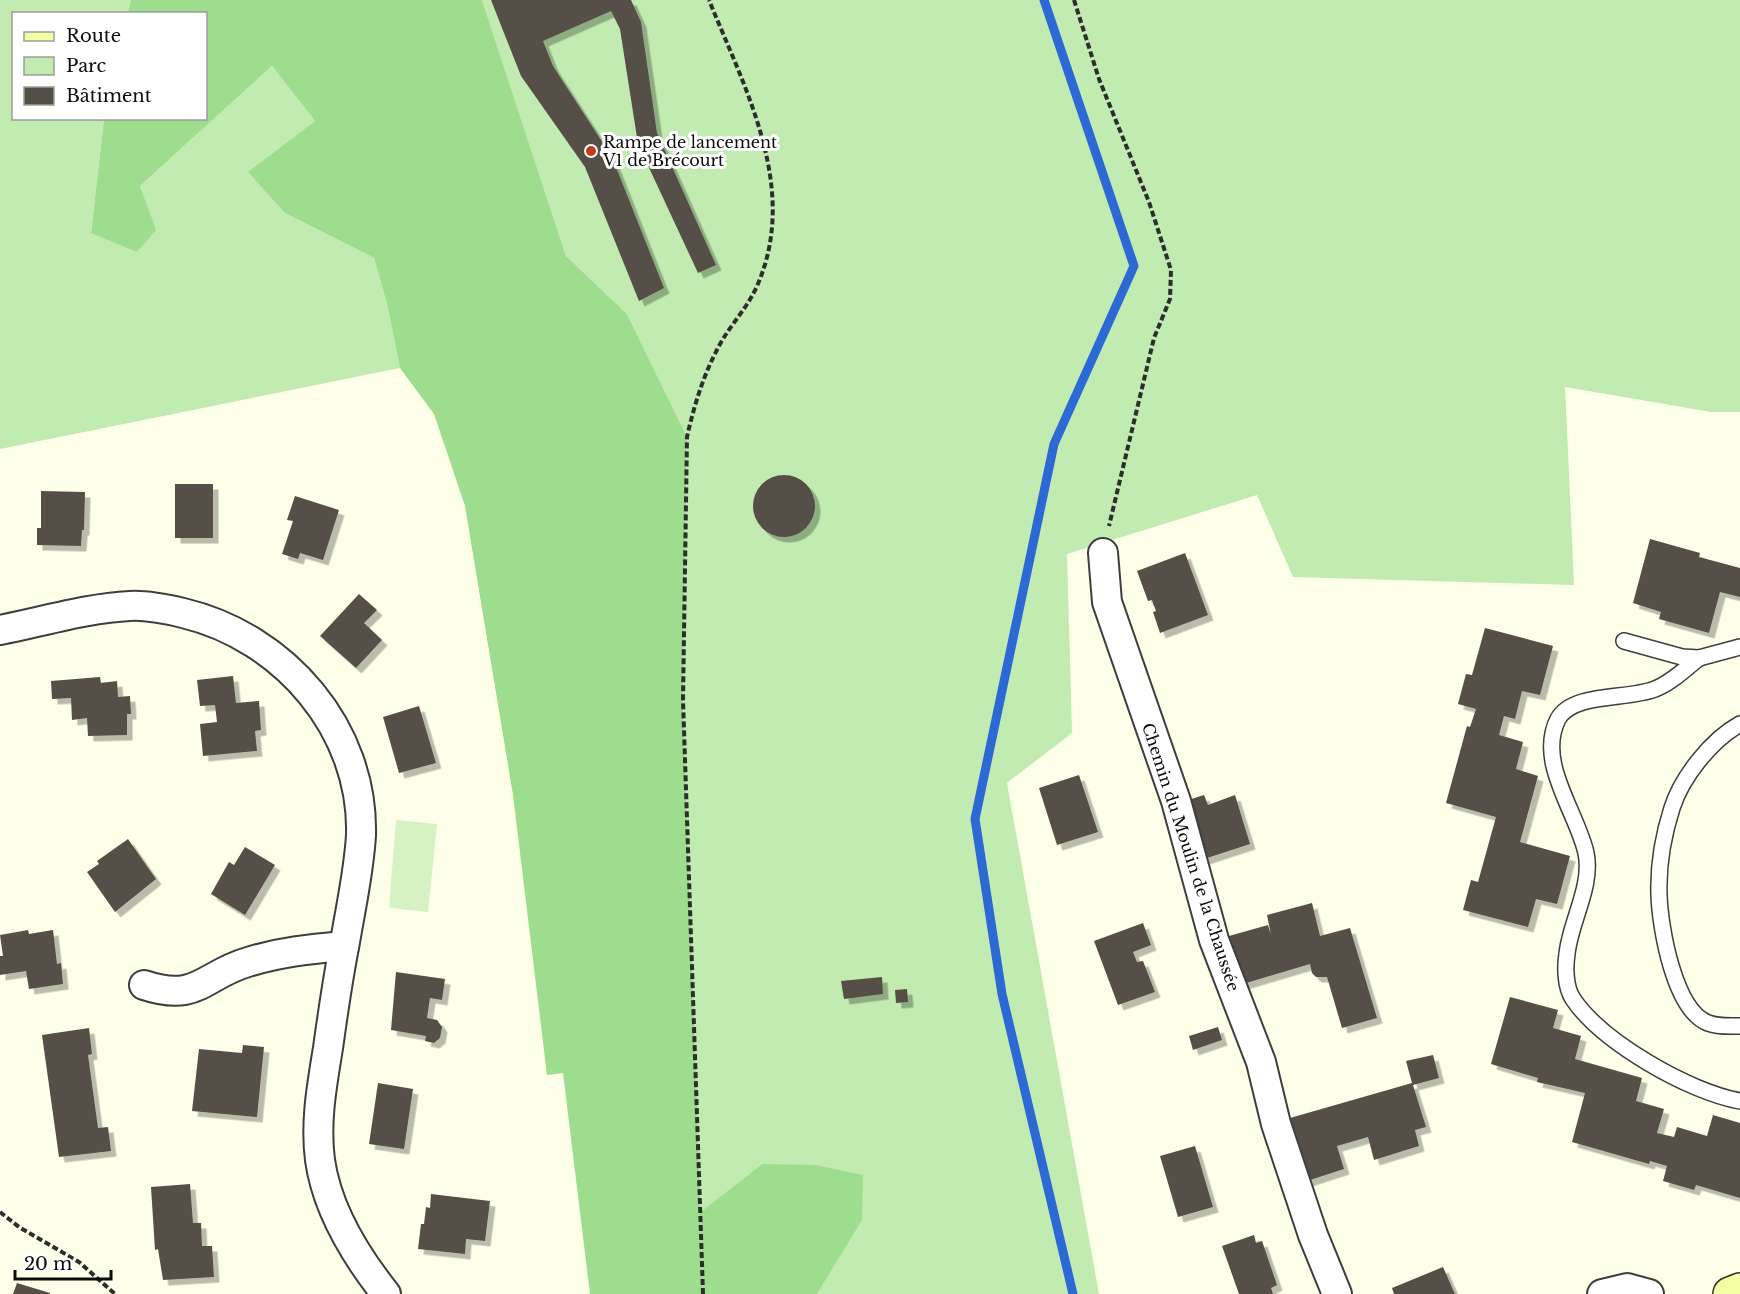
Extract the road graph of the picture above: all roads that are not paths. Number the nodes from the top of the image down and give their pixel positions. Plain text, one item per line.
1 (1102, 553) road end
2 (0, 630) edge
3 (1624, 641) dead end
4 (1740, 647) edge
5 (1699, 658) junction
6 (1740, 724) edge
7 (344, 946) junction
8 (144, 985) dead end
9 (1740, 1026) edge
10 (1740, 1101) edge
11 (1740, 1290) edge
12 (386, 1294) edge
13 (1336, 1294) edge
14 (1602, 1294) edge
15 (1649, 1294) edge
16 (1730, 1294) edge

1 - 13 street, Chemin du Moulin de la Chaussée
2 - 7 street
3 - 5 lane
4 - 5 lane
5 - 10 lane
6 - 9 lane
7 - 8 street
7 - 12 street
11 - 16 street
14 - 15 street

